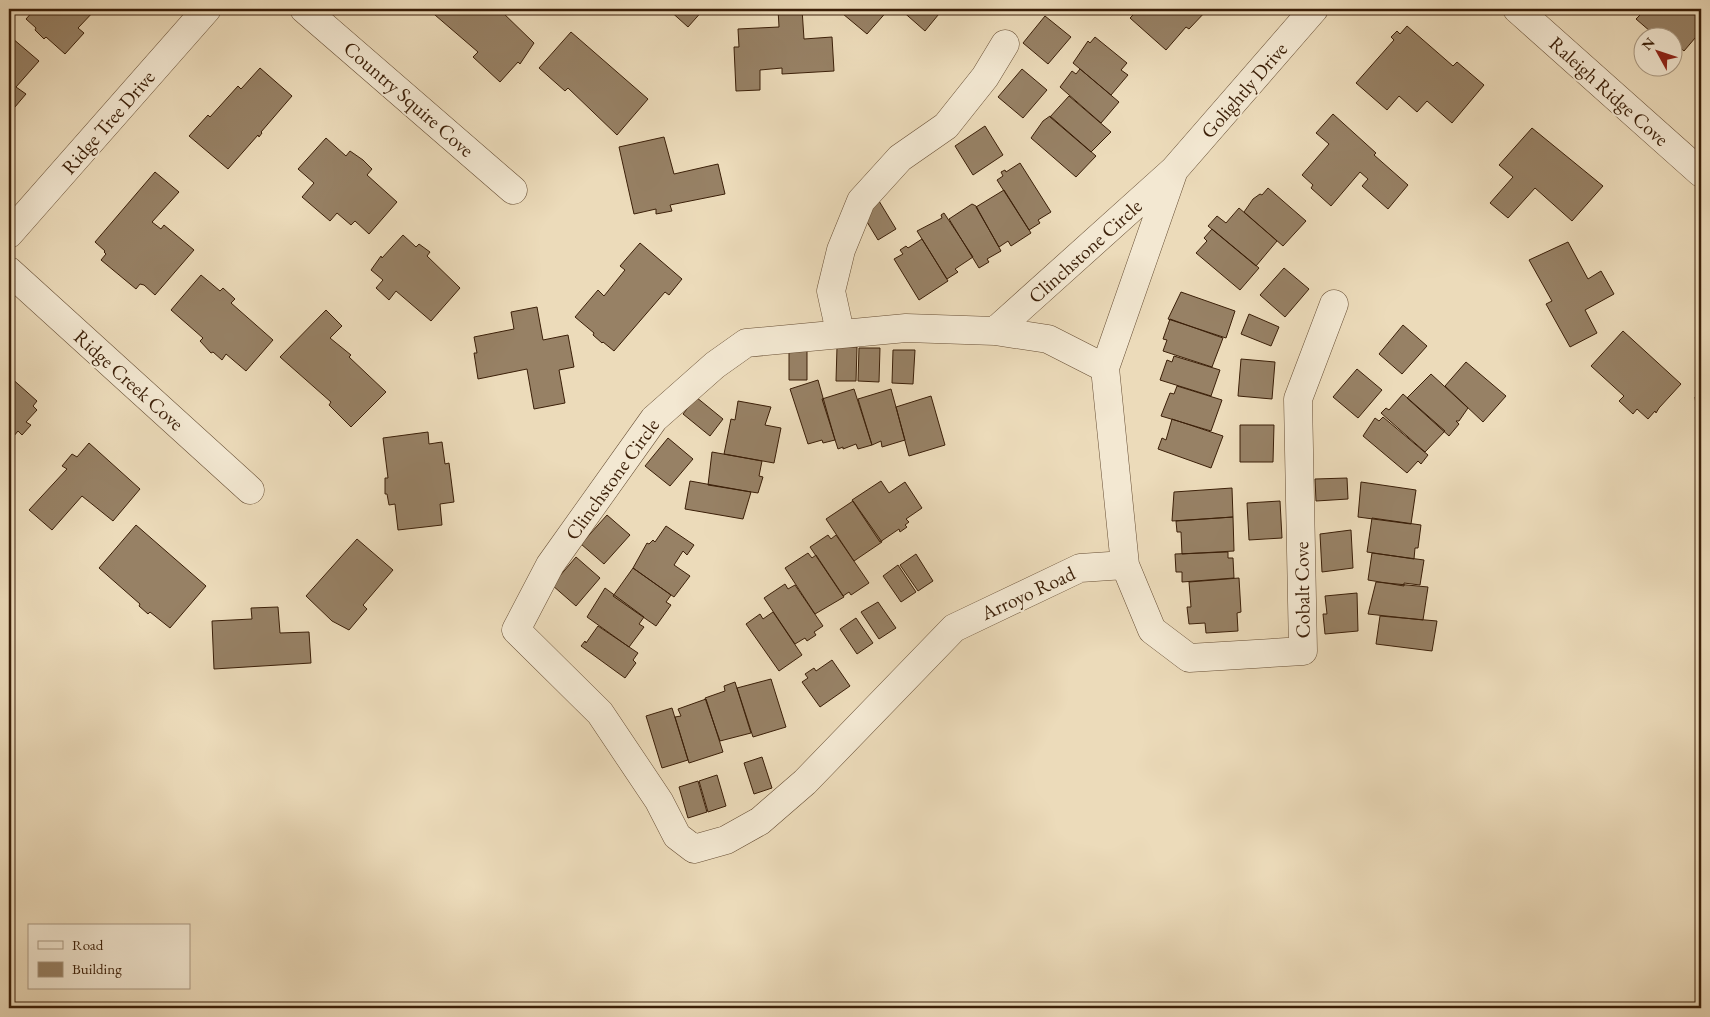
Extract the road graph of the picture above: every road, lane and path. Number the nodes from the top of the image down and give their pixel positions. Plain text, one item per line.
1 (207, 9) edge
2 (304, 9) edge
3 (1314, 9) edge
4 (1518, 9) edge
5 (1005, 44) dead end
6 (1174, 170) junction
7 (1701, 173) edge
8 (514, 190) dead end
9 (9, 234) edge
10 (9, 271) edge
11 (1334, 304) dead end
12 (995, 331) junction
13 (840, 332) junction
14 (1105, 368) junction
15 (250, 490) dead end
16 (1125, 565) junction
17 (677, 836) joint

1 - 9 street, Ridge Tree Drive
2 - 8 street, Country Squire Cove
3 - 6 street, Golightly Drive
4 - 7 street, Raleigh Ridge Cove
5 - 13 street
6 - 12 street, Clinchstone Circle
6 - 14 street
10 - 15 street, Ridge Creek Cove
11 - 16 street, Cobalt Cove
12 - 13 street, Clinchstone Circle
12 - 14 street, Clinchstone Circle
13 - 17 street, Clinchstone Circle
14 - 16 street
16 - 17 street, Arroyo Road

